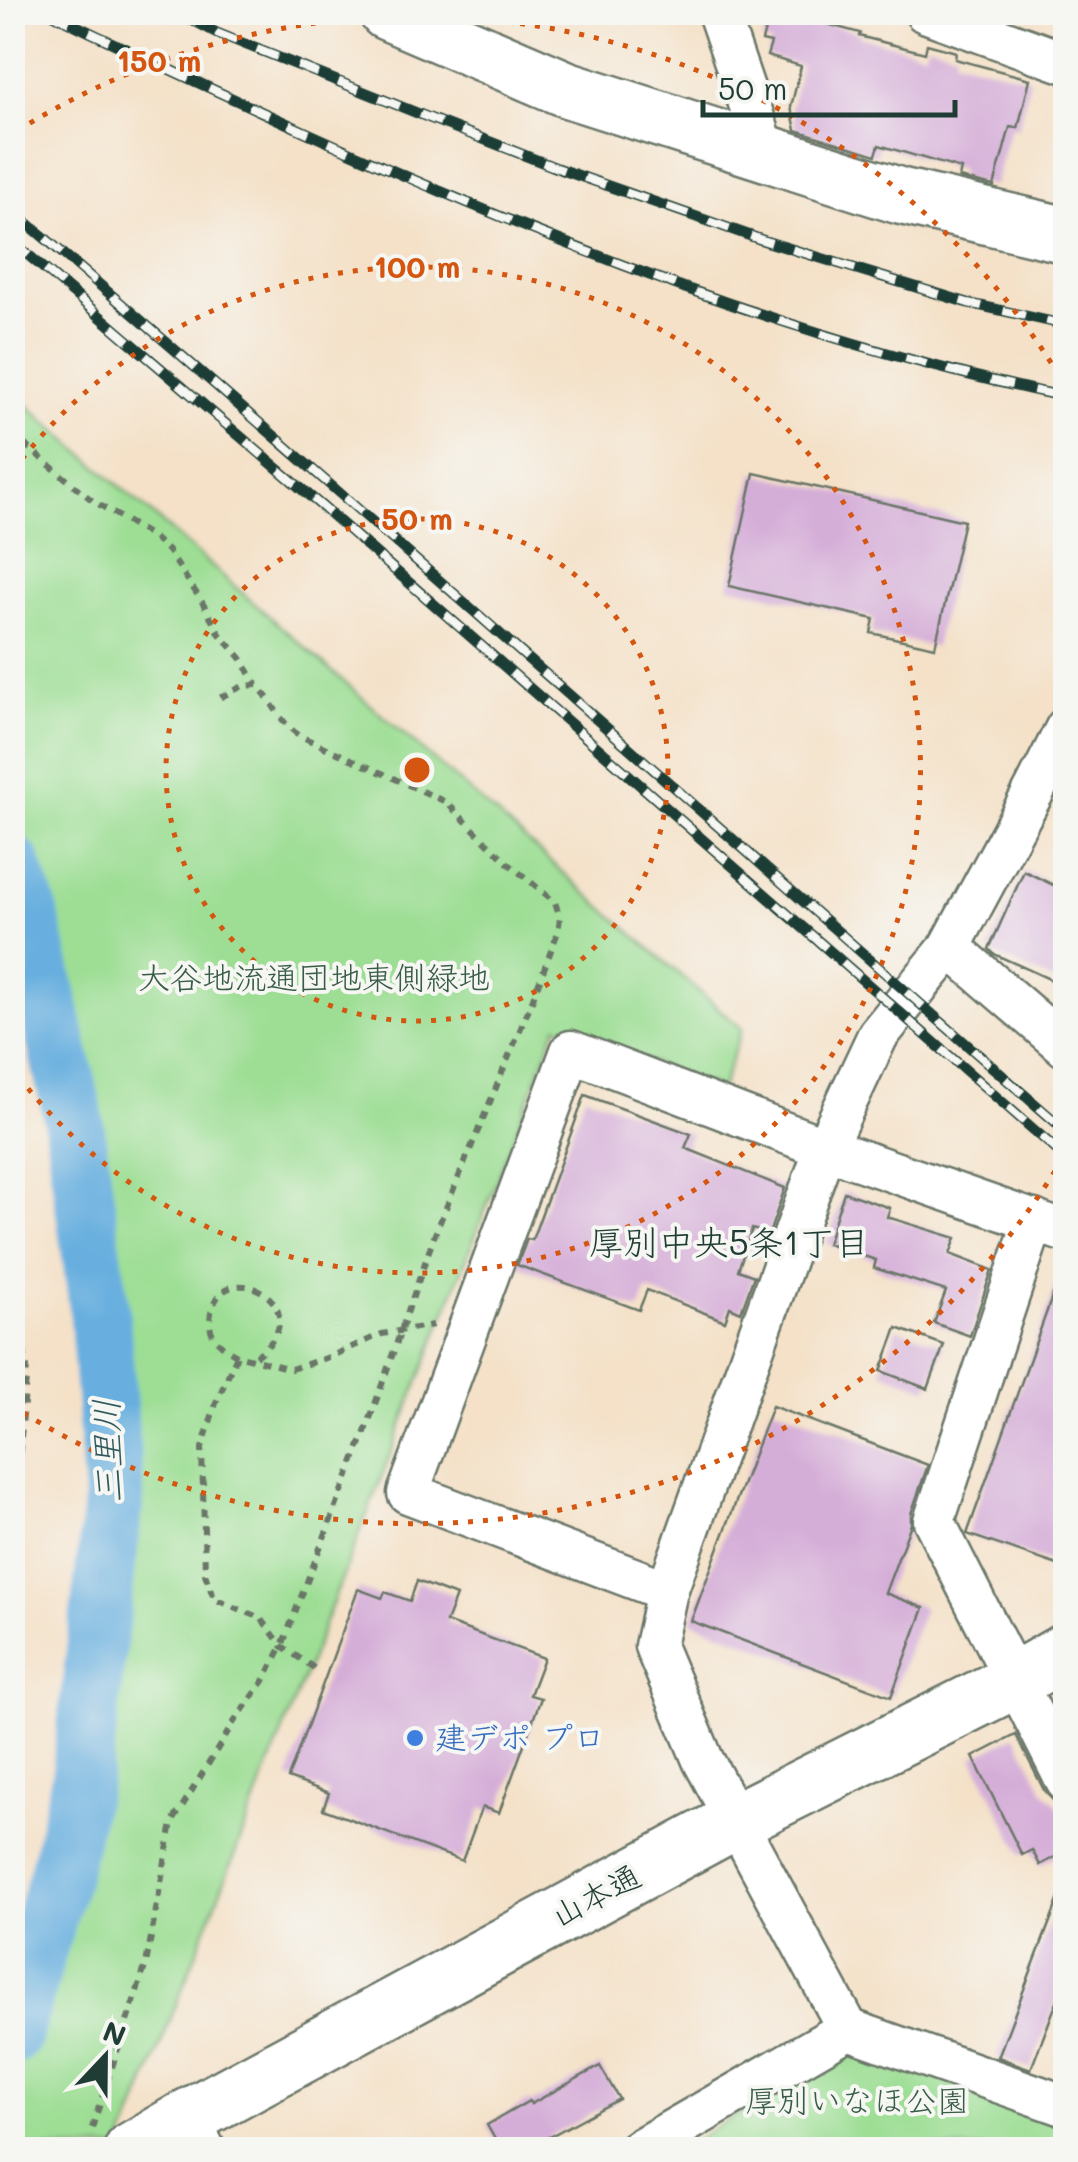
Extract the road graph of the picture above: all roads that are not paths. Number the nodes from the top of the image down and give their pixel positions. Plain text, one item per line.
1 (388, 12) edge
2 (718, 12) edge
3 (925, 12) edge
4 (1066, 62) edge
5 (766, 153) junction
6 (1066, 235) edge
7 (1066, 728) edge
8 (1050, 794) edge
9 (950, 947) junction
10 (1066, 1047) edge
11 (825, 1148) junction
12 (1050, 1226) edge
13 (667, 1590) junction
14 (1066, 1650) edge
15 (1014, 1681) junction
16 (1066, 1782) edge
17 (737, 1820) junction
18 (848, 2029) junction
19 (1066, 2106) edge
20 (196, 2133) edge
21 (111, 2140) edge
22 (638, 2150) edge

1 - 5 street
2 - 5 street
3 - 4 street
5 - 6 street
7 - 8 street
8 - 9 street
9 - 10 street
9 - 11 street
11 - 12 street
11 - 13 street
11 - 13 street
12 - 15 street
13 - 17 street
14 - 15 street, 山本通
15 - 16 street
15 - 17 street, 山本通
17 - 18 street
17 - 20 street, 山本通
18 - 19 street
18 - 22 street
20 - 21 street, 山本通

